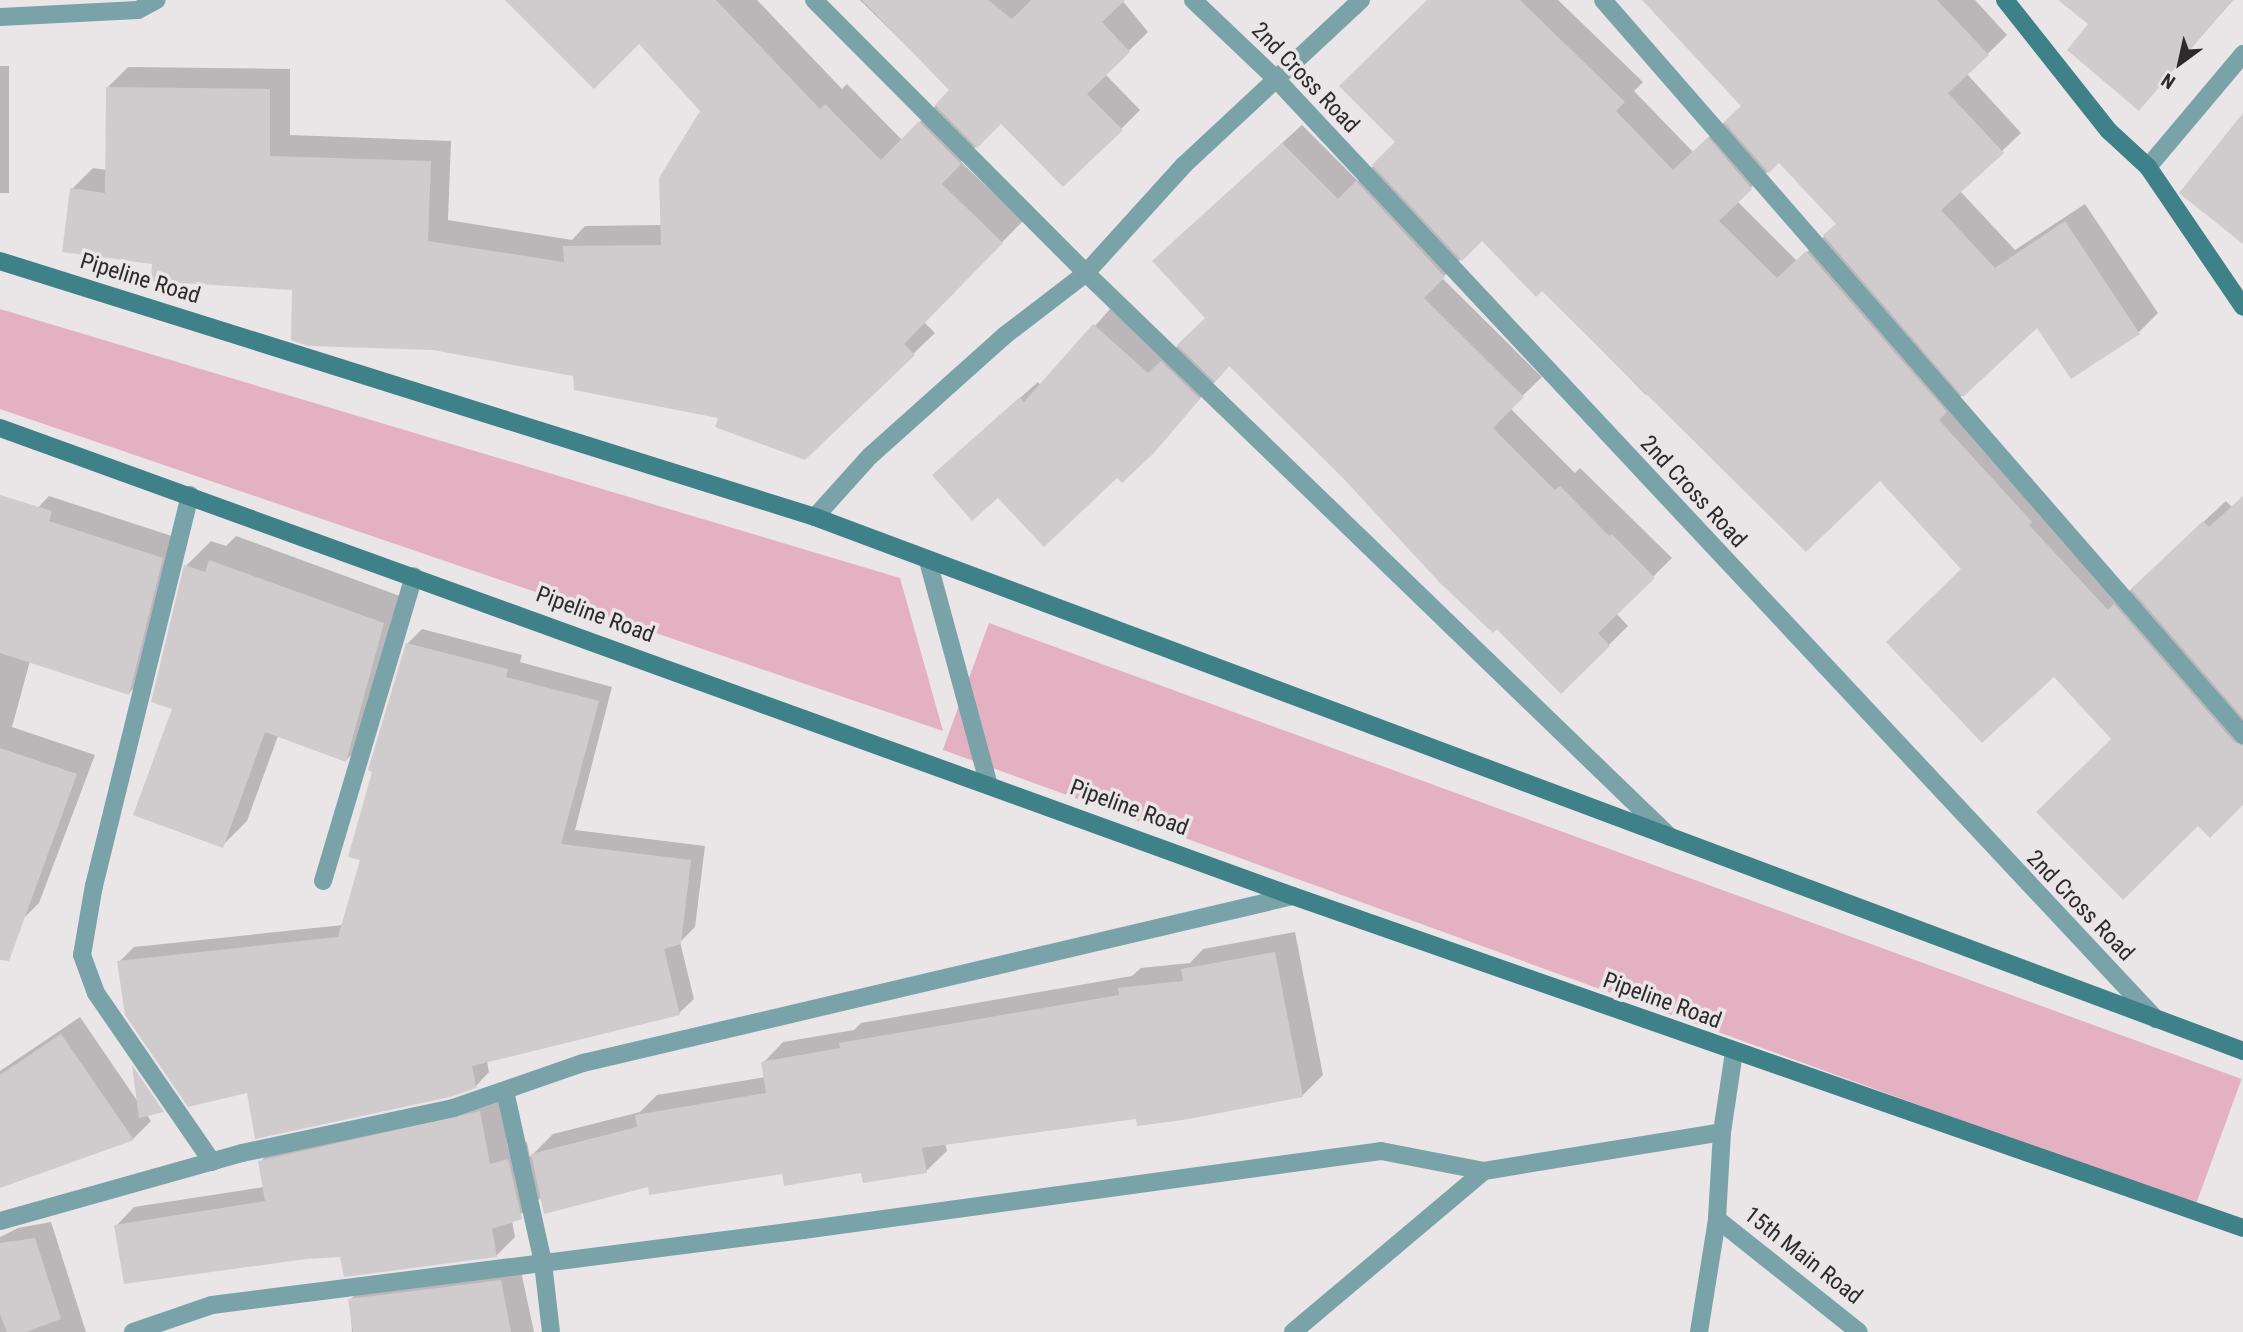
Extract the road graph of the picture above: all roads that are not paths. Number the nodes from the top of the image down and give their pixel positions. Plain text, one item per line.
1 (157, 0) edge
2 (814, 0) edge
3 (1193, 0) edge
4 (1361, 0) edge
5 (1603, 0) edge
6 (2005, 0) edge
7 (0, 17) edge
8 (2243, 54) edge
9 (1276, 79) junction
10 (2148, 167) junction
11 (0, 261) edge
12 (1086, 273) junction
13 (2243, 307) edge
14 (0, 428) edge
15 (190, 495) junction
16 (815, 517) junction
17 (928, 561) junction
18 (414, 576) junction
19 (2243, 735) edge
20 (988, 782) junction
21 (1676, 842) junction
22 (323, 881) dead end
23 (1293, 895) junction
24 (2155, 1019) junction
25 (2243, 1051) edge
26 (1734, 1052) junction
27 (505, 1091) junction
28 (1722, 1132) junction
29 (212, 1162) junction
30 (1484, 1171) junction
31 (1717, 1219) junction
32 (0, 1221) edge
33 (2243, 1228) edge
34 (543, 1263) junction
35 (133, 1332) edge
36 (551, 1332) edge
37 (1293, 1332) edge
38 (1699, 1332) edge
39 (1859, 1332) edge

1 - 7 street
2 - 12 street
3 - 9 street, 2nd Cross Road
4 - 9 street
5 - 19 street
6 - 10 main road
8 - 10 street
9 - 12 street
9 - 24 street, 2nd Cross Road
10 - 13 main road
11 - 16 main road, Pipeline Road
12 - 16 street
12 - 21 street
14 - 15 main road, Pipeline Road
15 - 18 main road, Pipeline Road
15 - 29 street
16 - 17 main road, Pipeline Road
17 - 20 street
17 - 21 main road, Pipeline Road
18 - 20 main road, Pipeline Road
18 - 22 street
20 - 23 main road, Pipeline Road
21 - 24 main road, Pipeline Road
23 - 26 main road, Pipeline Road
23 - 27 street
24 - 25 main road, Pipeline Road
26 - 28 street, 15th Main Road
26 - 33 main road, Pipeline Road
27 - 29 street
27 - 34 street
28 - 30 street
28 - 31 street, 15th Main Road
29 - 32 street
30 - 34 street
30 - 37 street
31 - 38 street
31 - 39 street, 15th Main Road
34 - 35 street
34 - 36 street

